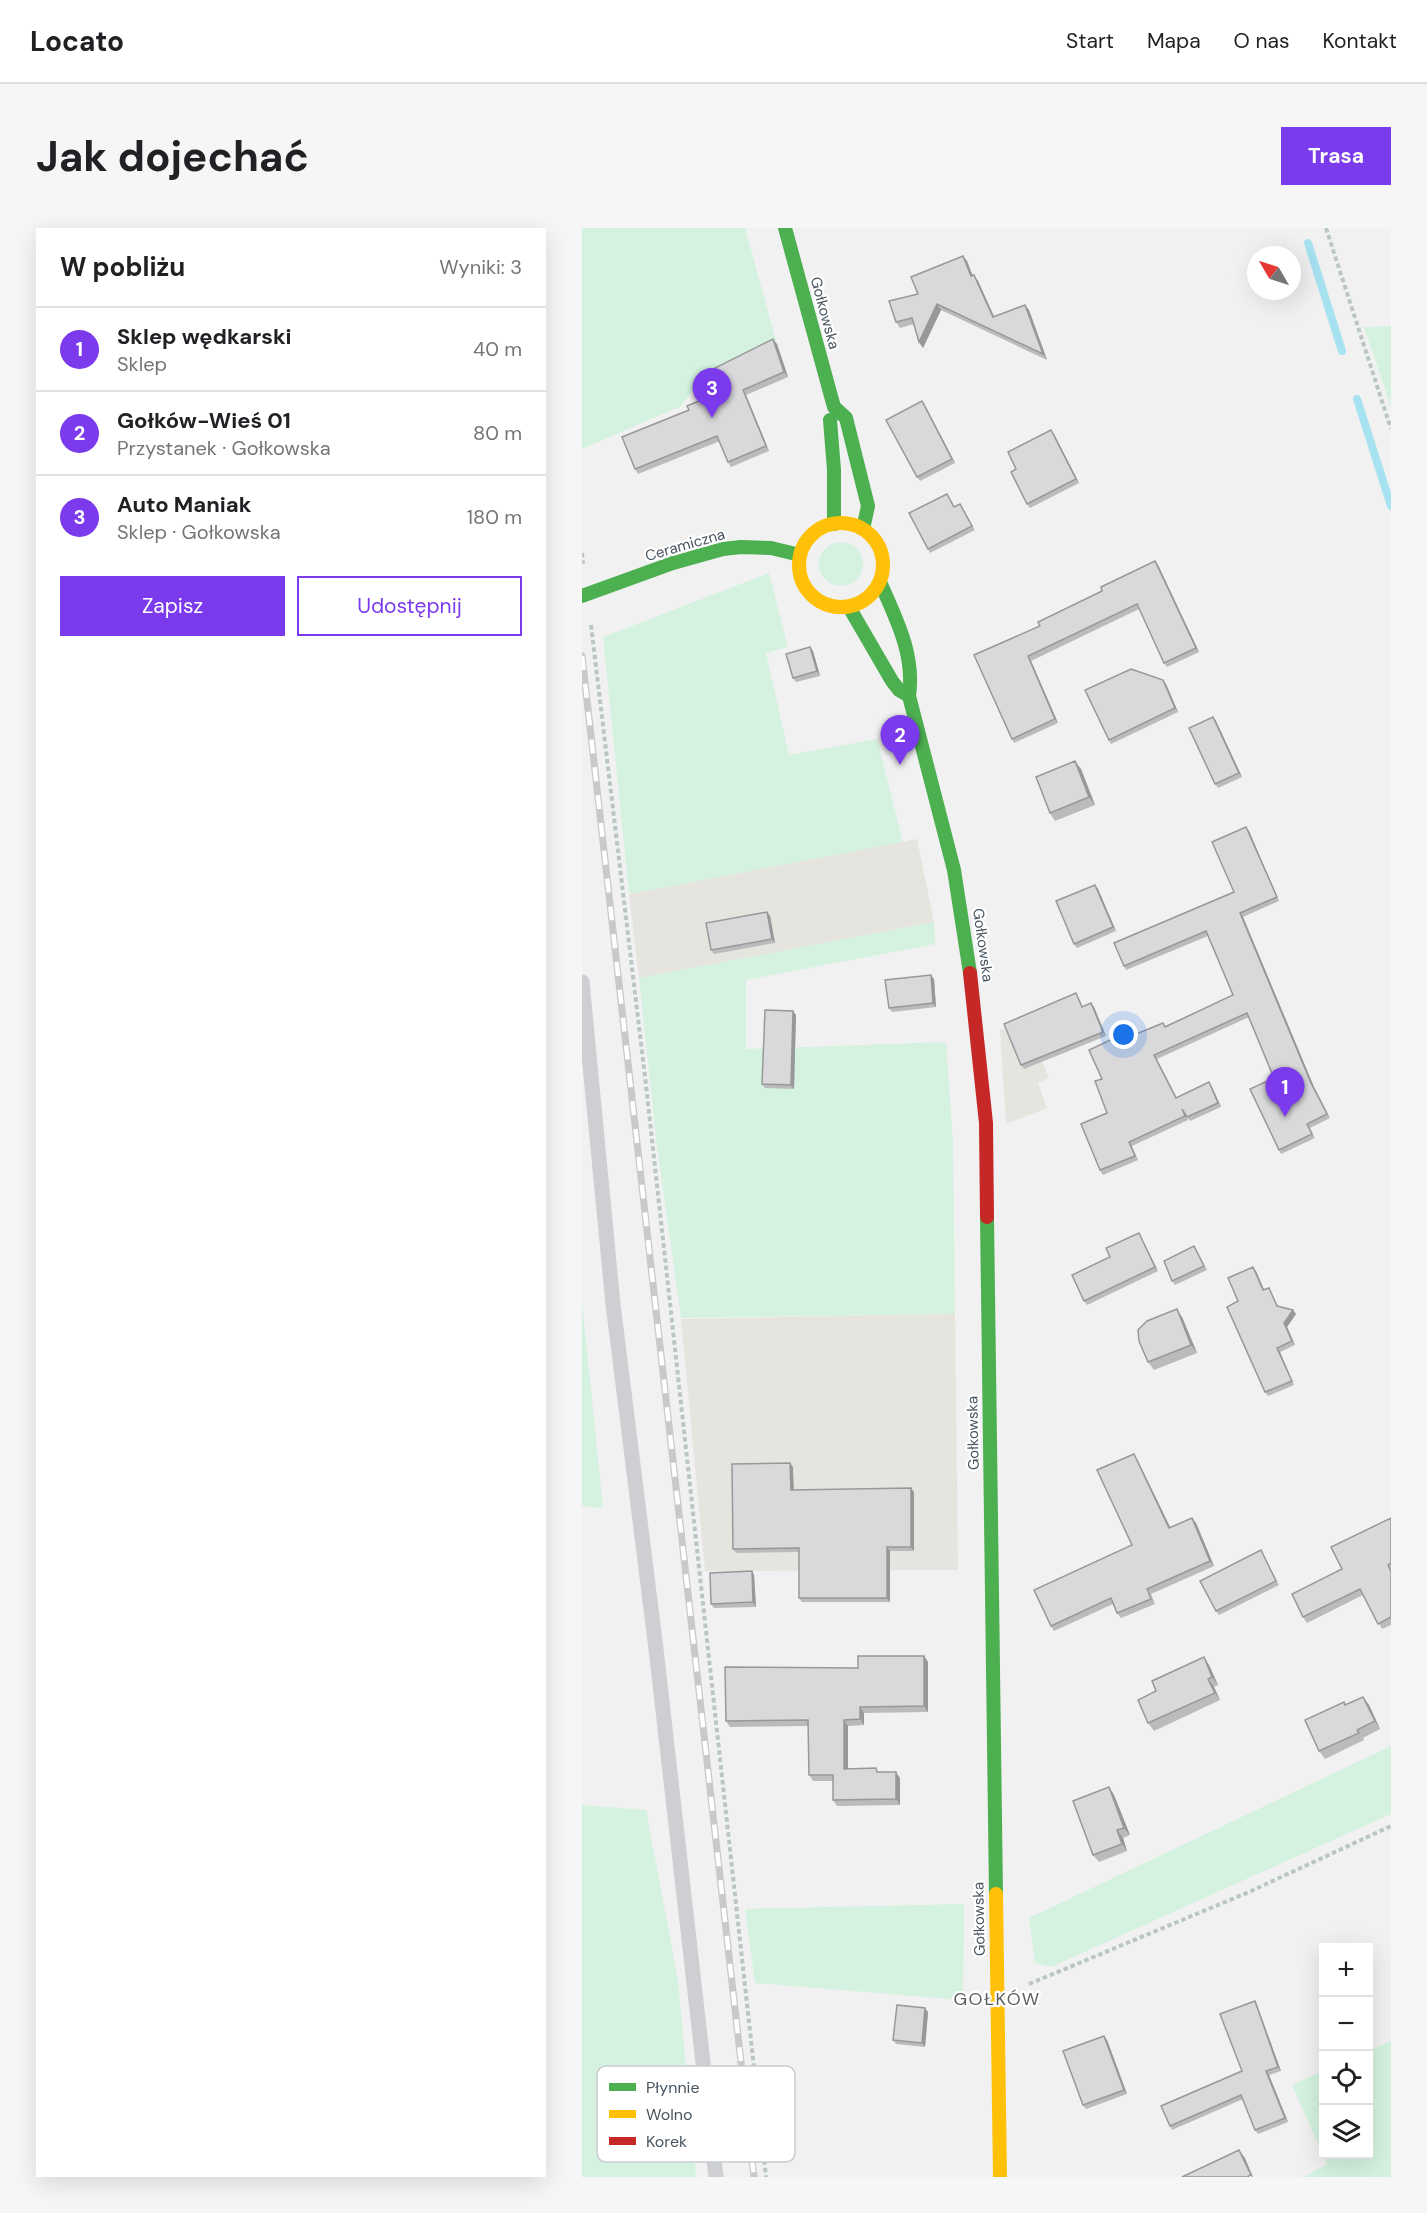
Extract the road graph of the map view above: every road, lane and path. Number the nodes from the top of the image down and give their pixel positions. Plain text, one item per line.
1 (785, 228) edge
2 (1326, 228) edge
3 (834, 407) junction
4 (1391, 429) edge
5 (834, 524) junction
6 (863, 529) junction
7 (582, 553) edge
8 (800, 555) junction
9 (880, 582) junction
10 (584, 595) edge
11 (849, 607) junction
12 (909, 696) junction
13 (582, 982) edge
14 (1391, 1826) edge
15 (997, 2000) junction
16 (703, 2066) edge
17 (754, 2066) edge
18 (714, 2162) edge
19 (764, 2162) edge
20 (716, 2177) edge
21 (766, 2177) edge
22 (1000, 2177) edge

1 - 3 street, Gołkowska
2 - 4 path
3 - 5 street, Gołkowska
3 - 6 street, Gołkowska
5 - 6 street
5 - 8 street
6 - 9 street
7 - 10 path
8 - 10 street, Ceramiczna
8 - 11 street
9 - 11 street
9 - 12 street, Gołkowska
10 - 17 path
11 - 12 street, Gołkowska
12 - 15 street, Gołkowska
13 - 16 lane
14 - 15 path
15 - 22 street, Gołkowska
18 - 20 lane
19 - 21 path

